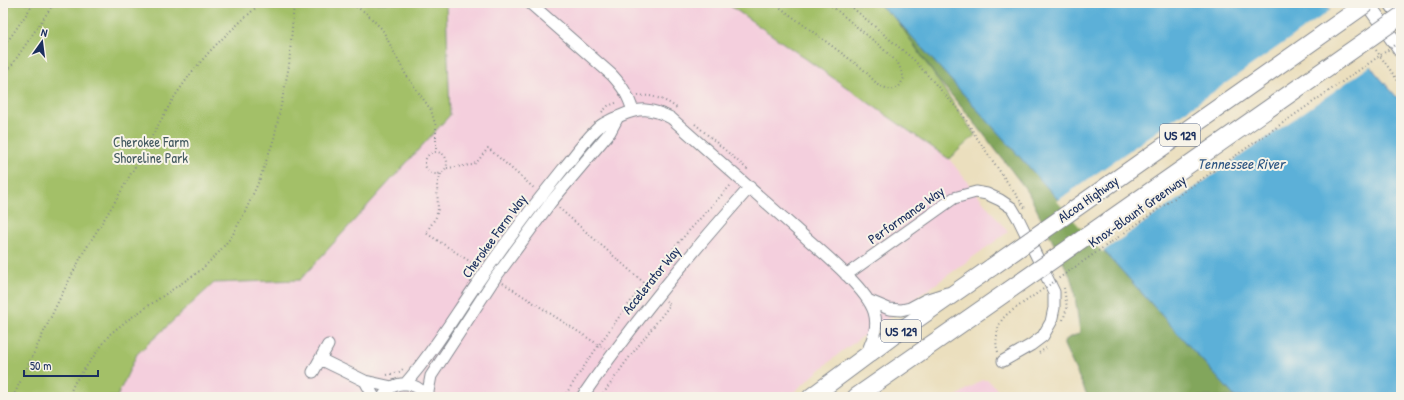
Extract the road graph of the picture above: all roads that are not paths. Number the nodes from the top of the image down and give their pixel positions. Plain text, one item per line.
1 (530, 3) edge
2 (1367, 3) edge
3 (1392, 3) edge
4 (1401, 16) edge
5 (1401, 51) edge
6 (633, 110) junction
7 (750, 187) junction
8 (543, 195) junction
9 (846, 275) junction
10 (959, 290) junction
11 (870, 301) junction
12 (979, 311) junction
13 (328, 345) dead end
14 (865, 357) junction
15 (320, 359) junction
16 (1003, 361) road end
17 (314, 372) dead end
18 (365, 381) junction
19 (405, 384) junction
20 (392, 387) junction
21 (374, 397) edge
22 (383, 397) edge
23 (427, 397) edge
24 (582, 397) edge
25 (811, 397) edge
26 (856, 397) edge
27 (878, 397) edge

1 - 6 street
2 - 5 main road
2 - 10 highway, Alcoa Highway / US 129, bridge
3 - 4 main road
4 - 12 highway, US 129, bridge
6 - 7 street, Cherokee Farm Way
6 - 8 street, Cherokee Farm Way
7 - 9 street, Cherokee Farm Way
7 - 24 street, Accelerator Way
8 - 19 street, Cherokee Farm Way
8 - 23 street, Cherokee Farm Way
9 - 11 street, Cherokee Farm Way
9 - 16 street, Performance Way
10 - 11 street, Cherokee Farm Way
10 - 14 highway, Alcoa Highway / US 129
11 - 14 street, Cherokee Farm Way
12 - 26 highway, US 129
12 - 27 highway
13 - 15 street
14 - 25 highway, Alcoa Highway / US 129
15 - 17 street
15 - 18 street
18 - 20 street
18 - 21 street
19 - 20 street
19 - 23 street
20 - 22 street

